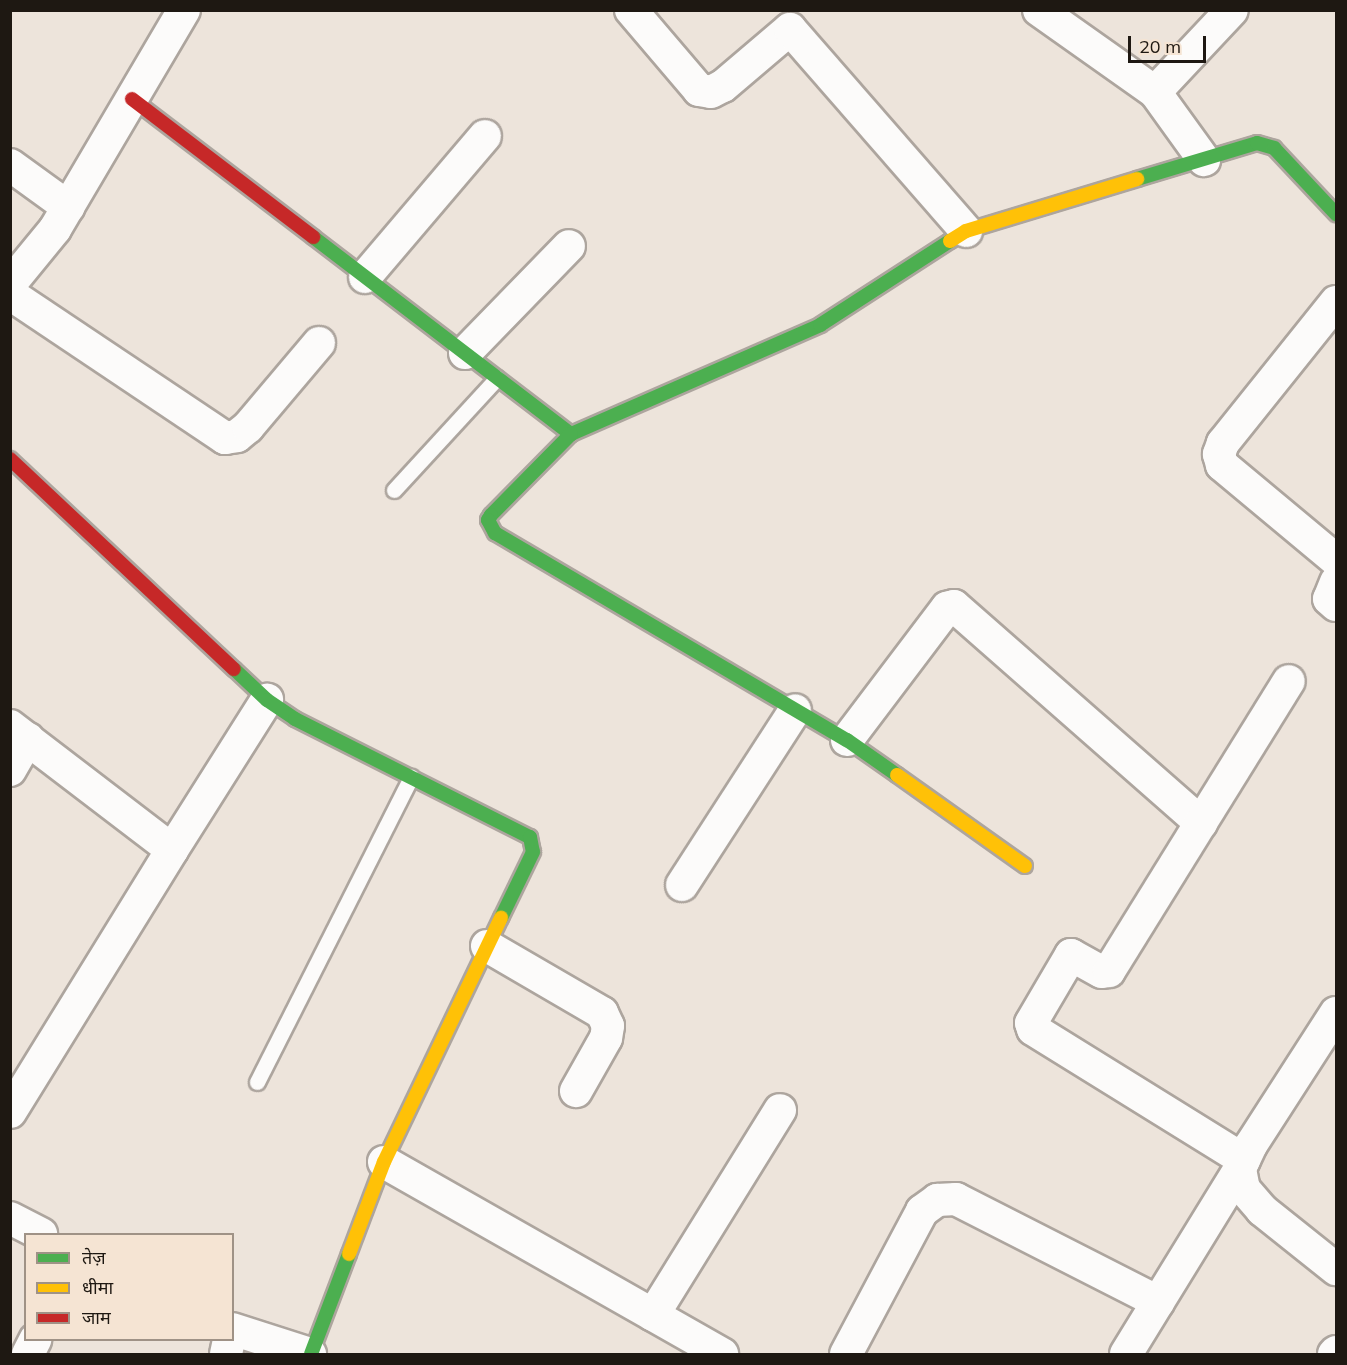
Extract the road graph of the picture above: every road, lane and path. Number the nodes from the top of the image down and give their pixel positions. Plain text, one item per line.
1 (184, 10) edge
2 (631, 10) edge
3 (1232, 10) edge
4 (1037, 11) edge
5 (800, 20) edge
6 (1155, 92) junction
7 (132, 99) junction
8 (485, 136) dead end
9 (1204, 160) junction
10 (10, 165) edge
11 (68, 207) junction
12 (1336, 214) edge
13 (966, 231) junction
14 (569, 246) dead end
15 (365, 277) junction
16 (10, 284) edge
17 (10, 294) edge
18 (1336, 302) edge
19 (319, 343) dead end
20 (465, 353) junction
21 (497, 378) junction
22 (571, 434) junction
23 (10, 459) edge
24 (394, 490) dead end
25 (1336, 560) edge
26 (1336, 582) edge
27 (1336, 605) edge
28 (1289, 681) dead end
29 (267, 700) junction
30 (795, 710) junction
31 (19, 733) edge
32 (847, 740) junction
33 (10, 770) edge
34 (411, 777) junction
35 (1201, 823) junction
36 (172, 850) junction
37 (1025, 866) dead end
38 (682, 885) dead end
39 (487, 946) junction
40 (1336, 1013) edge
41 (257, 1082) dead end
42 (576, 1092) dead end
43 (780, 1110) dead end
44 (10, 1113) edge
45 (384, 1162) junction
46 (1242, 1164) junction
47 (10, 1218) edge
48 (39, 1233) edge
49 (1336, 1269) edge
50 (1158, 1302) junction
51 (653, 1315) junction
52 (234, 1330) edge
53 (310, 1354) edge
54 (722, 1354) edge
55 (846, 1354) edge
56 (1126, 1354) edge

1 - 7 street
2 - 5 street
3 - 6 street
4 - 6 street
5 - 13 street
6 - 9 street
7 - 11 street
7 - 15 street
8 - 15 street
9 - 12 street
9 - 13 street
10 - 11 street
11 - 16 street
13 - 22 street
14 - 20 street
15 - 20 street
17 - 19 street
18 - 25 street
20 - 21 street
21 - 22 street
21 - 24 lane
22 - 30 street
23 - 29 street
26 - 27 street
28 - 35 street
29 - 34 street
29 - 36 street
30 - 32 street
30 - 38 street
31 - 33 street
31 - 36 street
32 - 35 street
32 - 37 street
34 - 39 street
34 - 41 lane
35 - 46 street
36 - 44 street
39 - 42 street
39 - 45 street
40 - 46 street
43 - 51 street
45 - 51 street
45 - 53 street
46 - 49 street
46 - 50 street
47 - 48 street
50 - 55 street
50 - 56 street
51 - 54 street
52 - 53 street

